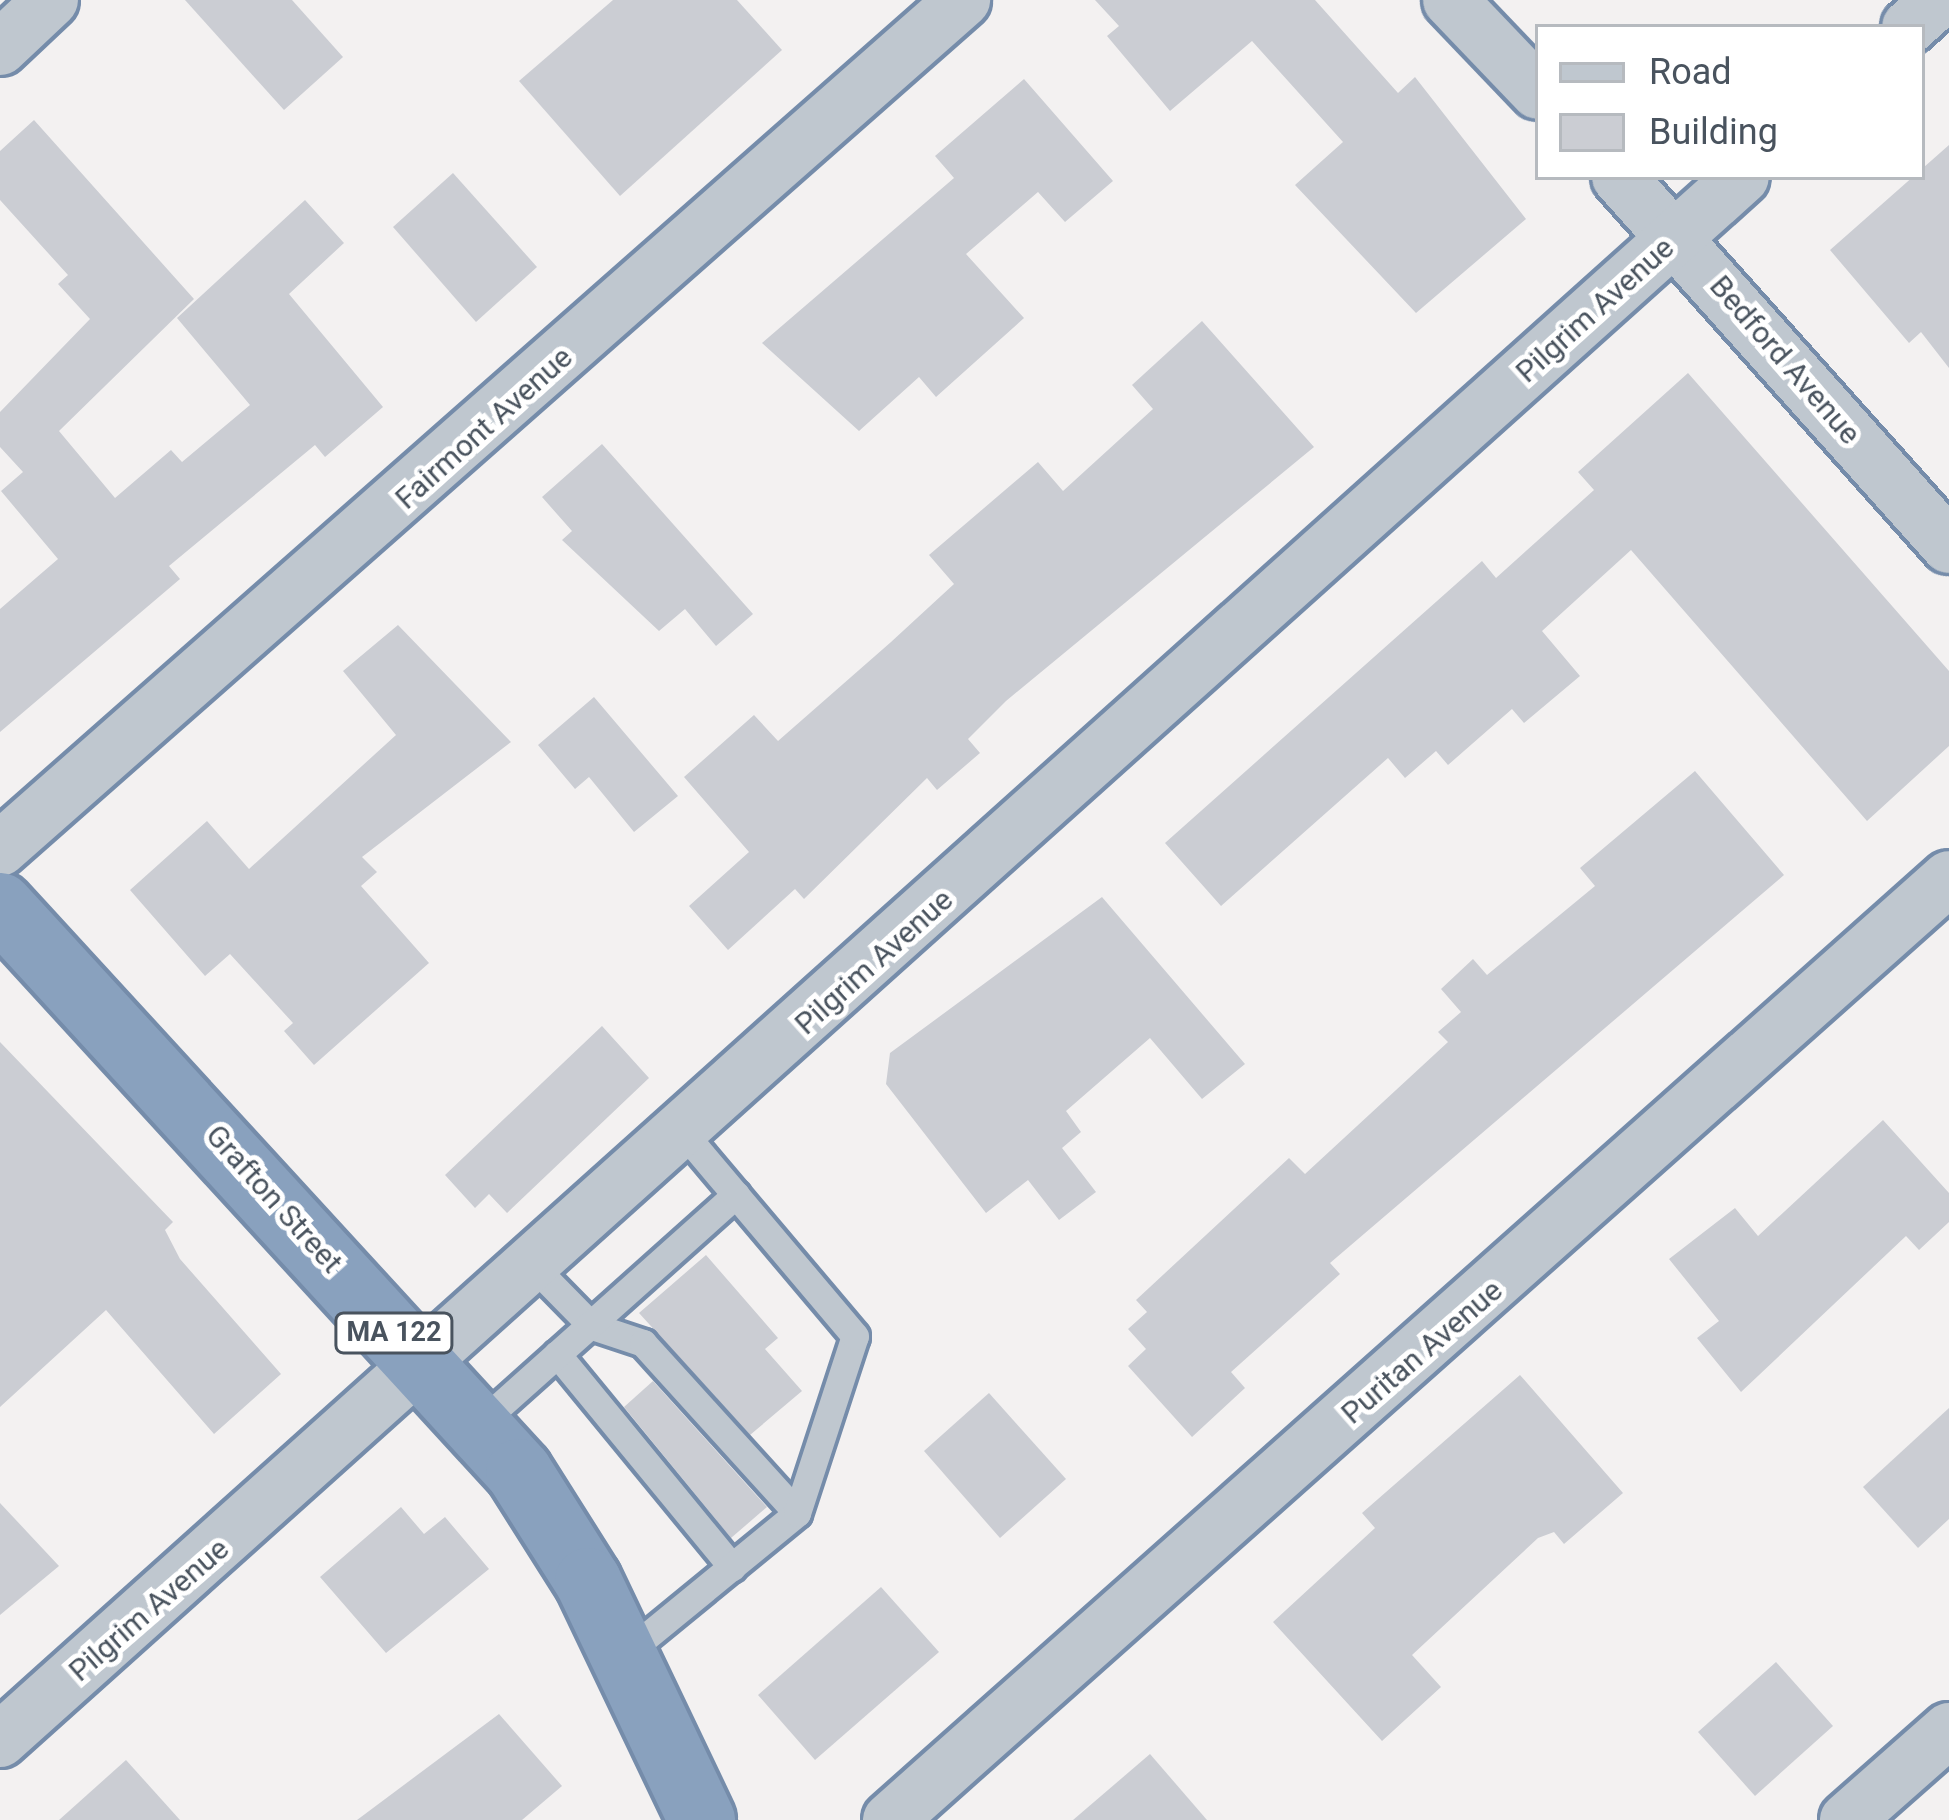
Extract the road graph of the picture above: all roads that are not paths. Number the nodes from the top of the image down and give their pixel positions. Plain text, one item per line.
1 (51, 0) edge
2 (963, 0) edge
3 (1450, 0) edge
4 (1939, 0) edge
5 (1912, 24) edge
6 (0, 48) edge
7 (1535, 89) edge
8 (1622, 180) edge
9 (1739, 180) edge
10 (1676, 236) junction
11 (1949, 546) edge
12 (0, 849) edge
13 (1949, 878) edge
14 (0, 906) edge
15 (684, 1134) junction
16 (736, 1194) junction
17 (533, 1267) junction
18 (592, 1326) junction
19 (557, 1354) junction
20 (426, 1368) junction
21 (478, 1425) junction
22 (797, 1513) junction
23 (732, 1567) junction
24 (625, 1654) junction
25 (1949, 1730) edge
26 (0, 1740) edge
27 (702, 1820) edge
28 (890, 1820) edge
29 (1847, 1820) edge

1 - 6 street
2 - 12 street, Fairmont Avenue
3 - 7 street
4 - 5 street
8 - 10 street, Bedford Avenue
9 - 10 street, Pilgrim Avenue
10 - 11 street, Bedford Avenue
10 - 15 street, Pilgrim Avenue
13 - 28 street, Puritan Avenue
14 - 20 highway, Grafton Street / MA 122
15 - 16 lane
15 - 17 street, Pilgrim Avenue
16 - 18 lane
16 - 22 lane
17 - 18 lane
17 - 20 street, Pilgrim Avenue
18 - 19 lane
18 - 22 lane
19 - 21 lane
19 - 23 lane
20 - 21 highway, Grafton Street / MA 122
20 - 26 street, Pilgrim Avenue
21 - 24 highway, Grafton Street / MA 122
22 - 23 lane
23 - 24 lane
24 - 27 highway, Grafton Street / MA 122
25 - 29 street

